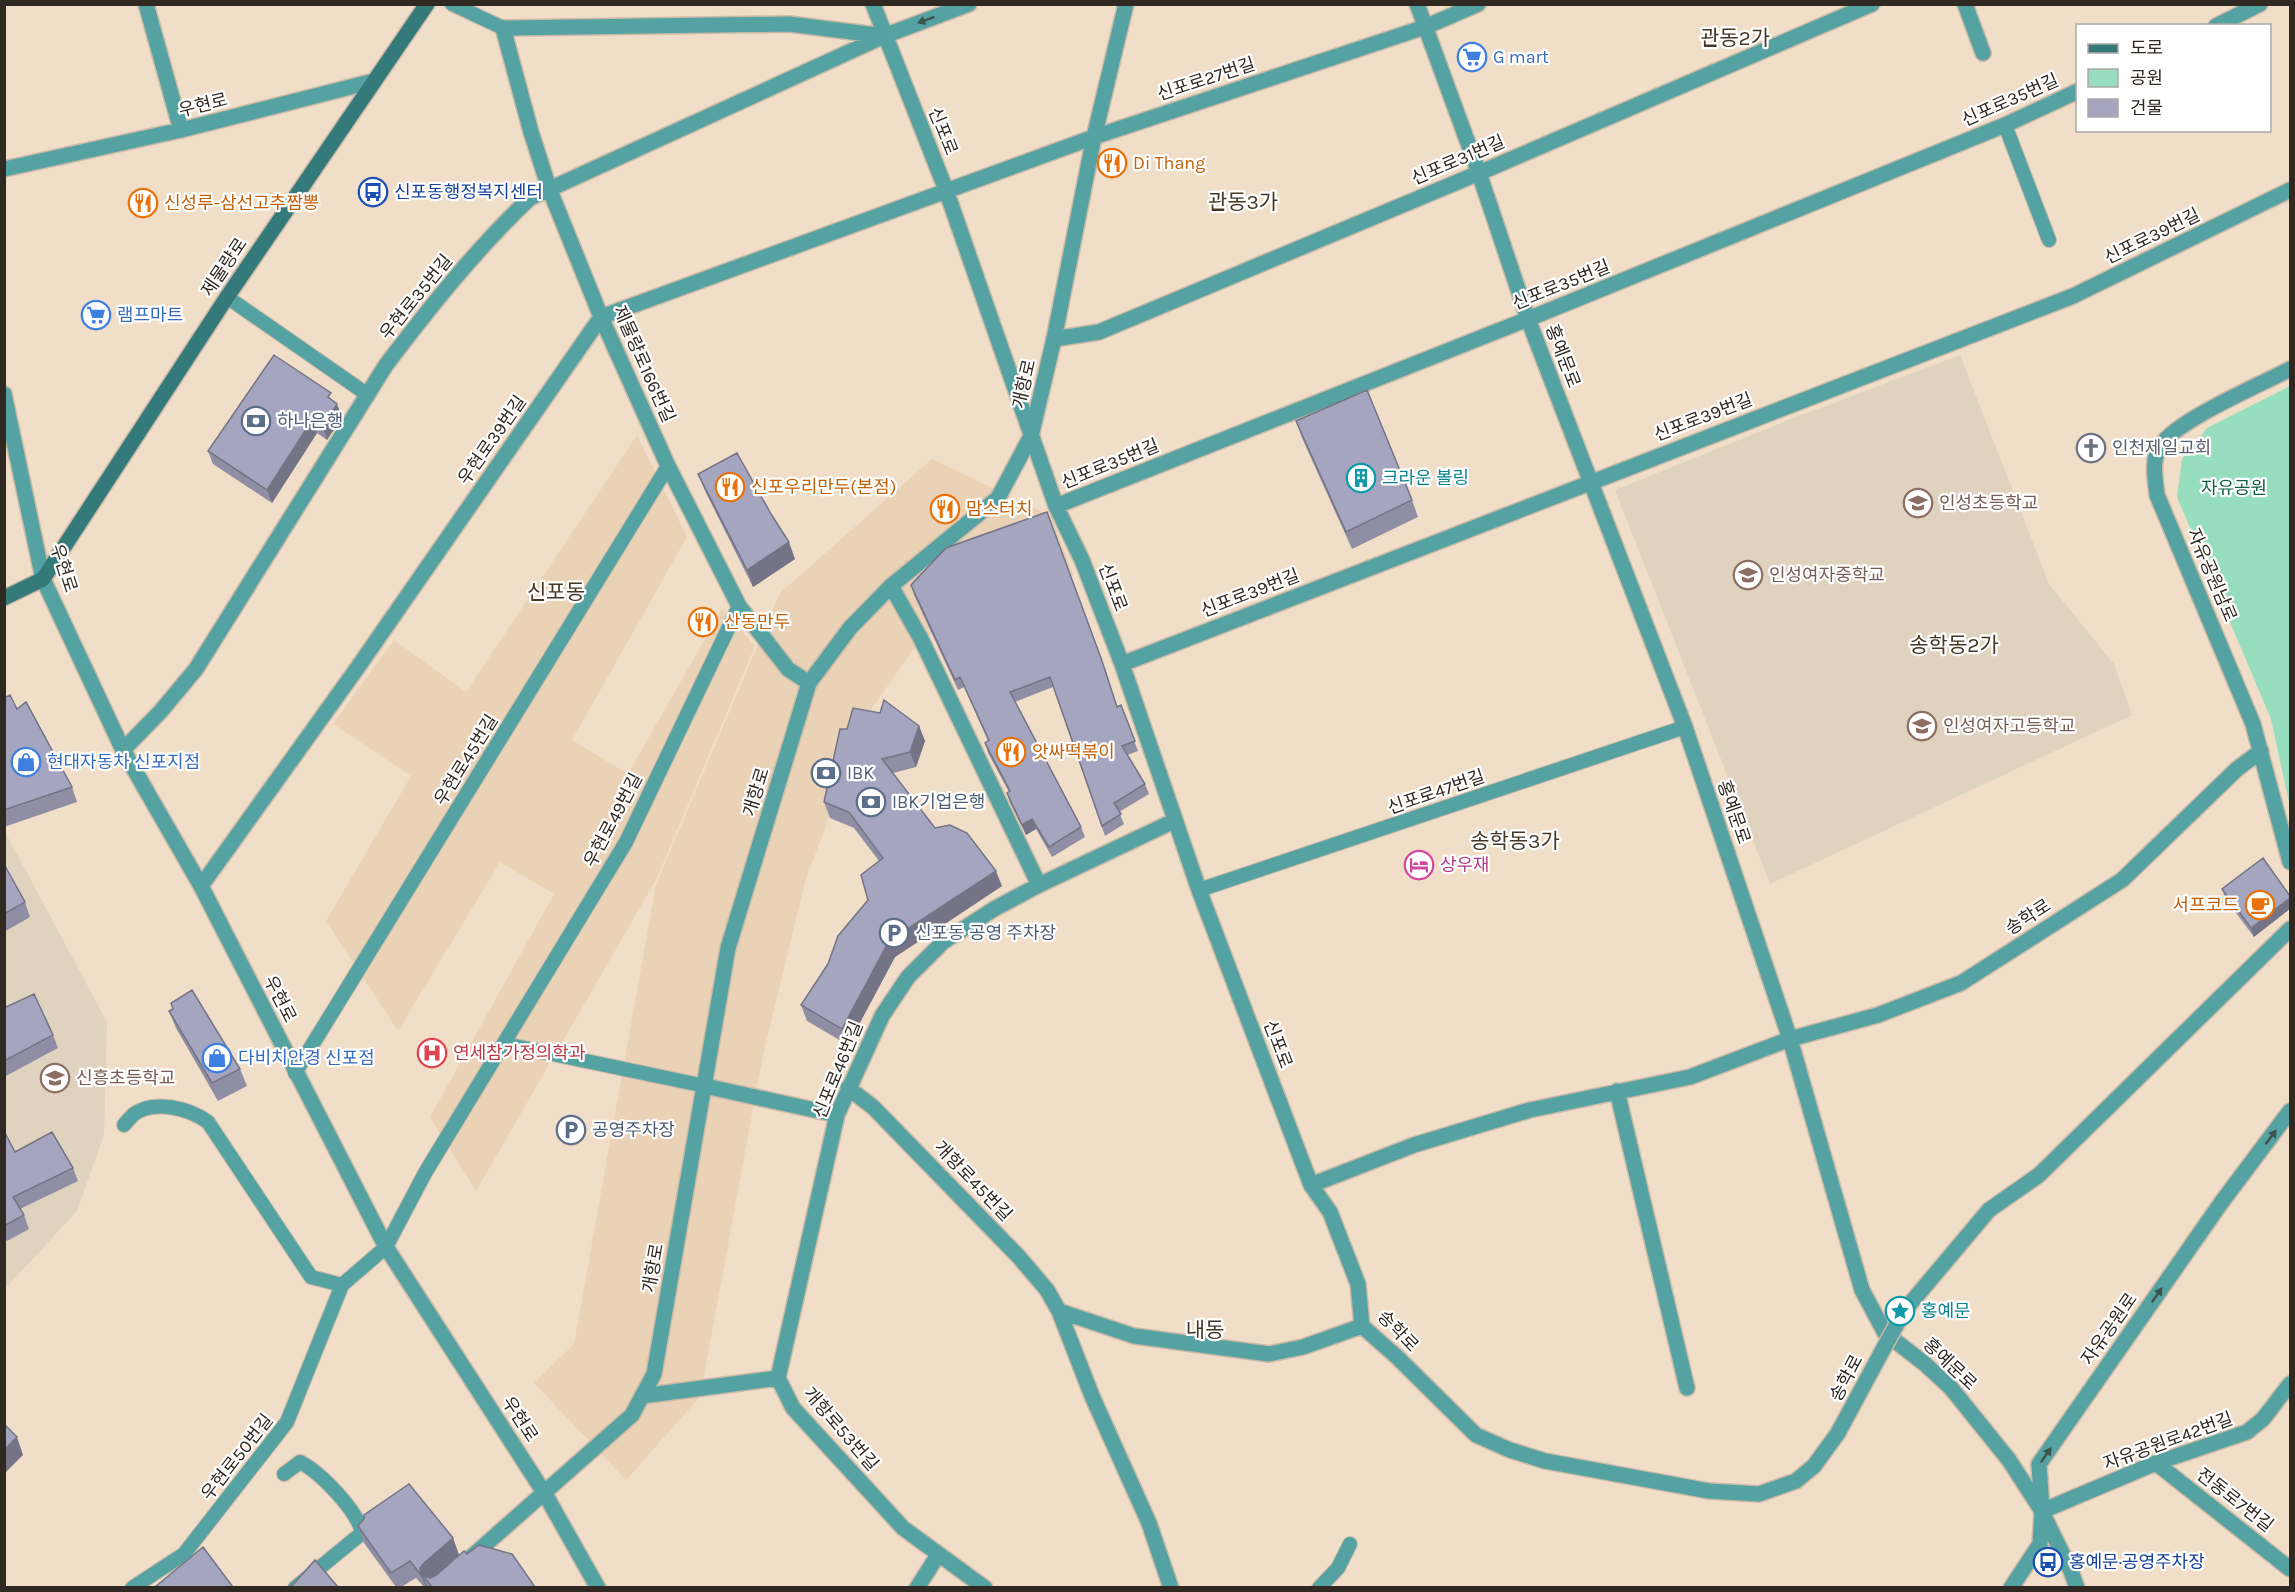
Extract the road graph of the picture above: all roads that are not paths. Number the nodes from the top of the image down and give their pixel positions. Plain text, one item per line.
1 (146, 4) edge
2 (427, 4) edge
3 (452, 4) edge
4 (873, 4) edge
5 (969, 4) edge
6 (1126, 4) edge
7 (1417, 4) edge
8 (1478, 4) edge
9 (1872, 4) edge
10 (1965, 4) edge
11 (2260, 4) edge
12 (2220, 24) edge
13 (1425, 27) junction
14 (503, 28) junction
15 (884, 36) junction
16 (1983, 53) dead end
17 (374, 81) junction
18 (2076, 92) edge
19 (2005, 125) junction
20 (181, 130) junction
21 (1094, 137) junction
22 (4, 169) edge
23 (1479, 173) junction
24 (549, 188) junction
25 (946, 190) junction
26 (2290, 190) edge
27 (2049, 240) dead end
28 (227, 297) junction
29 (601, 317) junction
30 (1528, 319) junction
31 (1054, 339) junction
32 (2290, 369) edge
33 (4, 394) edge
34 (368, 394) junction
35 (1031, 436) junction
36 (668, 466) junction
37 (1590, 481) junction
38 (1056, 506) junction
39 (43, 579) junction
40 (891, 586) junction
41 (4, 598) edge
42 (739, 606) junction
43 (1122, 664) junction
44 (809, 683) junction
45 (1685, 728) junction
46 (123, 750) junction
47 (2260, 751) junction
48 (1174, 821) junction
49 (2290, 862) edge
50 (1040, 885) junction
51 (201, 886) junction
52 (1199, 890) junction
53 (2290, 929) edge
54 (1790, 1039) junction
55 (505, 1044) junction
56 (295, 1072) junction
57 (705, 1086) junction
58 (848, 1088) junction
59 (1617, 1091) junction
60 (2290, 1111) edge
61 (837, 1115) junction
62 (124, 1125) dead end
63 (1311, 1185) junction
64 (387, 1247) junction
65 (342, 1285) junction
66 (1059, 1311) junction
67 (1362, 1326) junction
68 (778, 1378) junction
69 (2290, 1384) edge
70 (1687, 1388) dead end
71 (642, 1396) junction
72 (2156, 1463) junction
73 (284, 1474) dead end
74 (545, 1494) junction
75 (2042, 1511) junction
76 (1350, 1544) dead end
77 (938, 1555) junction
78 (2290, 1569) edge
79 (454, 1572) edge
80 (132, 1587) edge
81 (295, 1587) edge
82 (598, 1587) edge
83 (917, 1587) edge
84 (985, 1587) edge
85 (1171, 1587) edge
86 (1319, 1587) edge
87 (2011, 1587) edge
88 (2077, 1587) edge

1 - 20 street
2 - 17 main road, 제물량로
3 - 14 lane
4 - 15 street, 신포로
5 -> 15 street, 우현로35번길
6 - 21 street, 개항로
7 - 13 street, 홍예문로
8 - 13 street, 신포로27번길
9 - 23 street, 신포로31번길
10 - 16 street
11 - 12 street
13 - 21 street, 신포로27번길
13 - 23 street, 홍예문로
14 - 15 street
14 - 24 street, 제물량로166번길
15 - 24 street, 우현로35번길
15 - 25 street, 신포로
17 - 20 street, 우현로
17 - 28 main road, 제물량로
18 - 19 street, 신포로35번길
19 - 27 lane
19 - 30 street, 신포로35번길
20 - 22 street, 우현로
21 - 25 street, 신포로27번길
21 - 31 street, 개항로
23 - 30 street, 홍예문로
23 - 31 street, 신포로31번길
24 - 29 street, 제물량로166번길
24 - 34 street, 우현로35번길
25 - 29 street
25 - 35 street, 신포로
26 - 37 street, 신포로39번길
28 - 34 lane
28 - 39 main road, 제물량로
29 - 36 street, 제물량로166번길
29 - 51 street, 우현로39번길
30 - 37 street, 홍예문로
30 - 38 street, 신포로35번길
31 - 35 street, 개항로
32 - 47 street, 자유공원남로
33 - 39 street, 우현로
34 - 46 street, 우현로35번길
35 - 38 street, 신포로
35 - 40 street, 개항로
36 - 42 street, 제물량로166번길
36 - 56 lane, 우현로45번길
37 - 43 street, 신포로39번길
37 - 45 street, 홍예문로
38 - 43 street, 신포로
39 - 41 main road
39 - 46 street, 우현로
40 - 44 street, 개항로
40 - 50 street
42 - 44 street, 제물량로166번길
42 - 55 lane, 우현로49번길
43 - 48 street, 신포로
44 - 57 street, 개항로
45 - 52 lane, 신포로47번길
45 - 54 street, 홍예문로
46 - 51 street, 우현로
47 - 49 street, 자유공원남로
47 - 54 street, 송학로
48 - 50 street, 신포로46번길
48 - 52 street, 신포로
50 - 58 street, 신포로46번길
51 - 56 street, 우현로
52 - 63 street, 신포로
53 - 67 street, 송학로, bridge
54 - 59 street, 송학로
54 - 75 street, 홍예문로
55 - 57 lane
55 - 64 lane, 우현로49번길
56 - 64 street, 우현로
57 - 61 street
57 - 71 street, 개항로
58 - 61 street, 신포로46번길
58 - 66 street, 개항로45번길
59 - 63 street, 송학로
59 - 70 street
75 -> 60 street, 자유공원로
61 - 68 street, 신포로46번길
62 - 65 lane
63 - 67 street, 송학로
64 - 65 lane
64 - 74 street, 우현로
65 - 80 lane, 우현로50번길
66 - 67 street
66 - 85 street, 개항로45번길
68 - 71 street
68 - 77 street, 개항로53번길
69 - 72 street, 자유공원로42번길
71 - 74 street, 개항로
72 - 75 street, 자유공원로42번길
72 - 78 street, 전동로7번길
73 - 81 lane
74 - 79 street, 개항로
74 - 82 street, 우현로
75 - 87 street, 자유공원로
75 - 88 street, 홍예문로
76 - 86 lane
77 - 83 street
77 - 84 street, 개항로53번길

